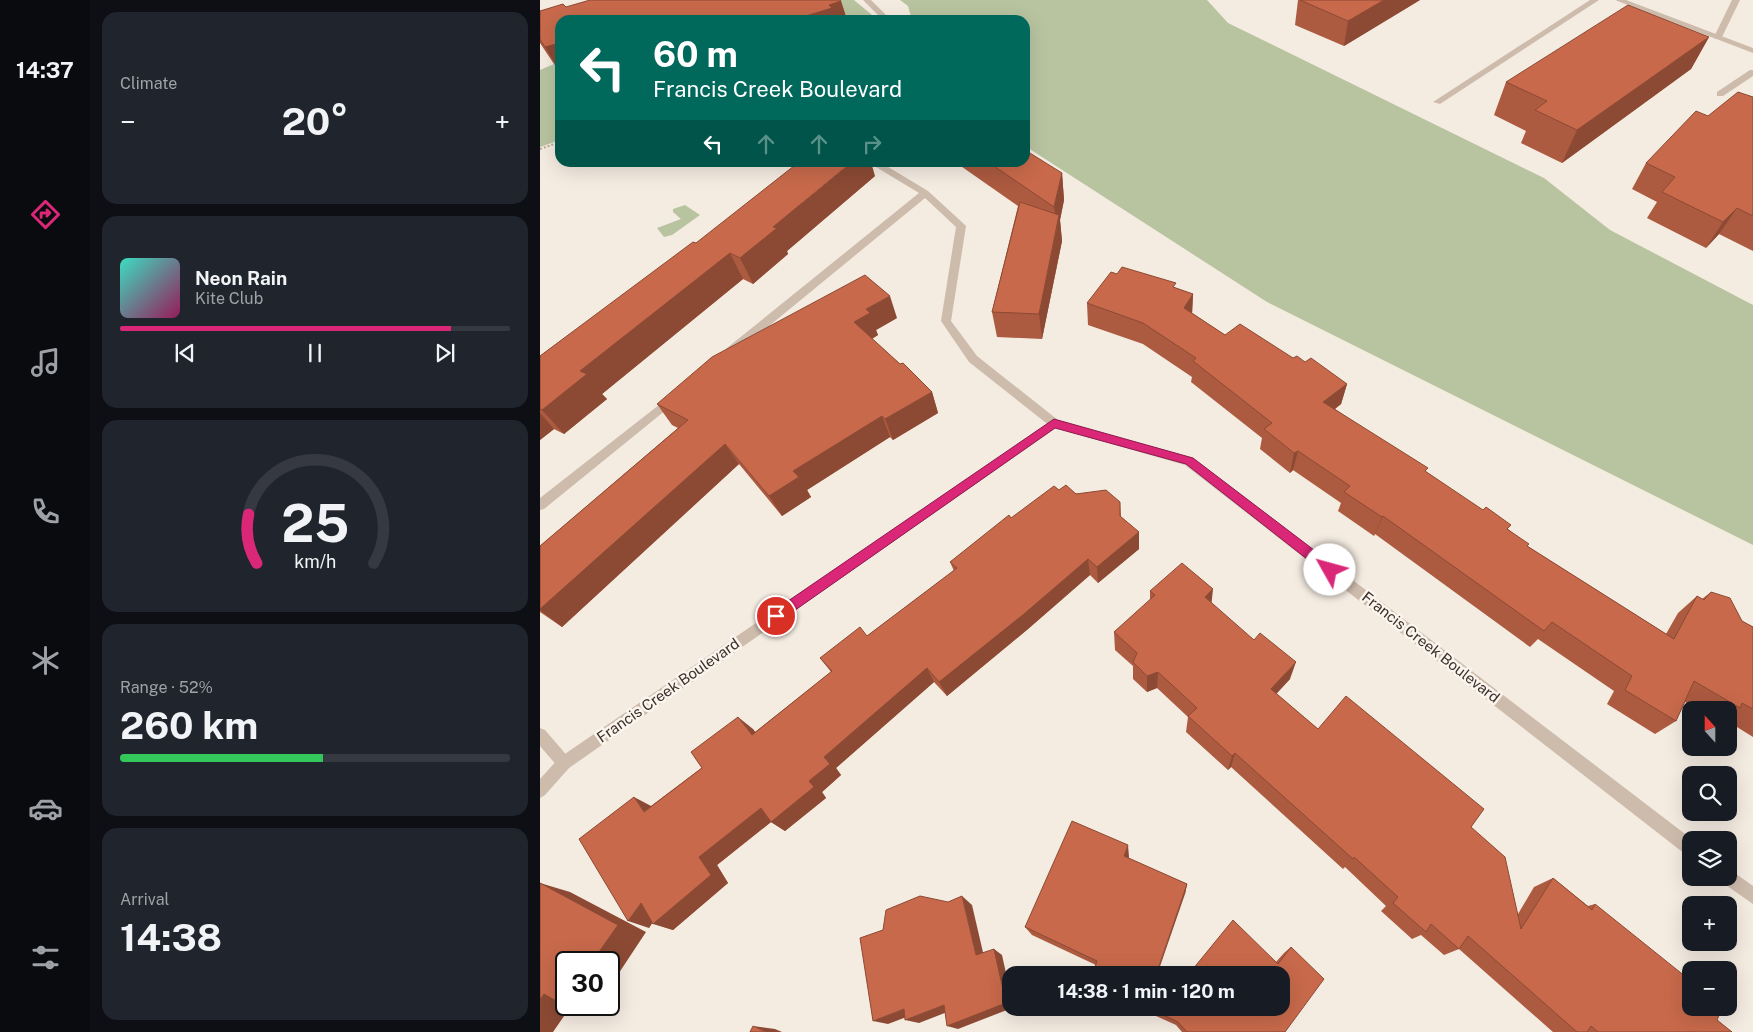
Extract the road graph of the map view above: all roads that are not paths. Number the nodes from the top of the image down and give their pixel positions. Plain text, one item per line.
1 (867, 0) edge
2 (1595, 0) edge
3 (1619, 0) edge
4 (1736, 0) edge
5 (882, 15) edge
6 (1718, 37) junction
7 (1753, 51) edge
8 (1753, 72) edge
9 (1720, 94) dead end
10 (1437, 102) dead end
11 (882, 167) edge
12 (925, 193) junction
13 (725, 355) edge
14 (679, 393) edge
15 (1054, 423) junction
16 (540, 505) edge
17 (540, 735) edge
18 (564, 763) junction
19 (540, 790) edge
20 (1682, 841) edge
21 (1737, 883) edge
22 (1753, 896) edge

1 - 5 street
2 - 10 street
3 - 6 street
4 - 6 street
6 - 7 street
8 - 9 street
11 - 12 street
12 - 13 street
12 - 15 street
14 - 16 street
15 - 18 street, Francis Creek Boulevard
15 - 20 street, Francis Creek Boulevard
17 - 18 street
18 - 19 street, Francis Creek Boulevard
21 - 22 street

